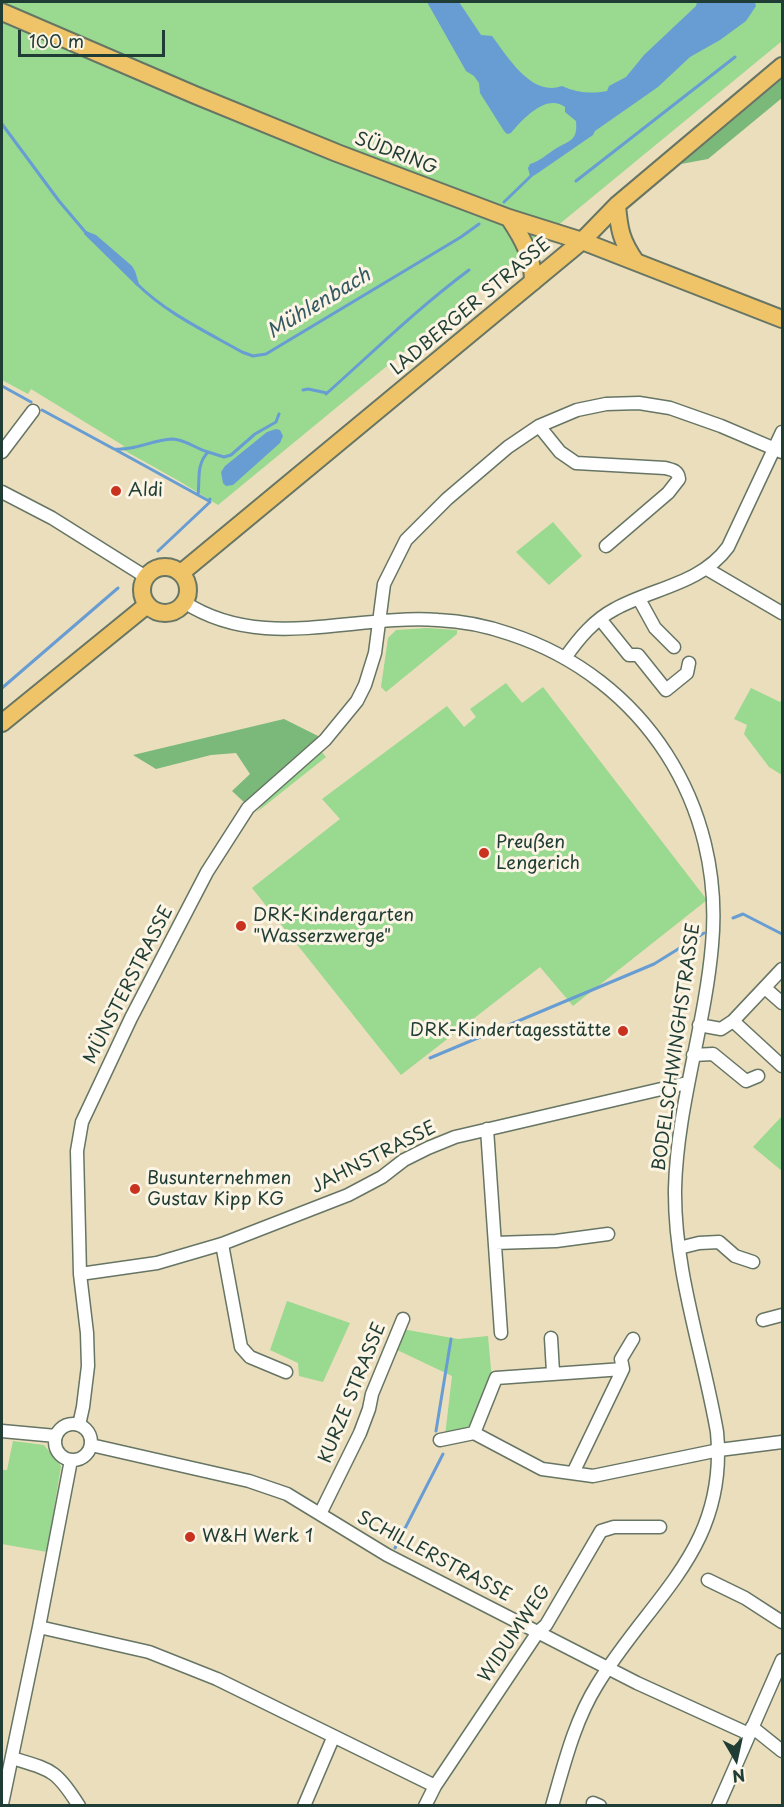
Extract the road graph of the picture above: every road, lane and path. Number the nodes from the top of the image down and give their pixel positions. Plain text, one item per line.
1 (2, 12) edge
2 (783, 66) edge
3 (618, 205) junction
4 (509, 218) junction
5 (582, 241) junction
6 (636, 262) junction
7 (533, 282) junction
8 (783, 319) edge
9 (33, 411) dead end
10 (539, 426) junction
11 (783, 432) edge
12 (779, 450) edge
13 (2, 452) edge
14 (2, 492) edge
15 (606, 546) dead end
16 (707, 569) junction
17 (181, 573) junction
18 (146, 577) junction
19 (639, 599) junction
20 (184, 602) junction
21 (147, 605) junction
22 (783, 613) edge
23 (600, 619) junction
24 (378, 622) junction
25 (674, 647) dead end
26 (566, 658) junction
27 (689, 663) dead end
28 (2, 723) edge
29 (783, 969) edge
30 (765, 988) junction
31 (783, 1004) edge
32 (733, 1021) junction
33 (699, 1025) junction
34 (693, 1055) junction
35 (783, 1066) edge
36 (758, 1076) dead end
37 (687, 1083) junction
38 (487, 1129) junction
39 (608, 1234) dead end
40 (495, 1243) junction
41 (222, 1244) junction
42 (679, 1248) junction
43 (753, 1262) dead end
44 (80, 1274) junction
45 (783, 1315) edge
46 (403, 1318) dead end
47 (764, 1320) dead end
48 (501, 1333) dead end
49 (551, 1338) dead end
50 (633, 1339) dead end
51 (623, 1369) junction
52 (286, 1372) dead end
53 (553, 1372) junction
54 (79, 1425) junction
55 (2, 1431) edge
56 (474, 1433) junction
57 (56, 1436) junction
58 (440, 1440) dead end
59 (783, 1442) edge
60 (91, 1445) junction
61 (719, 1450) junction
62 (70, 1460) junction
63 (573, 1473) junction
64 (320, 1514) junction
65 (660, 1527) dead end
66 (708, 1580) dead end
67 (783, 1622) edge
68 (39, 1627) junction
69 (538, 1632) junction
70 (783, 1660) edge
71 (608, 1668) junction
72 (750, 1731) junction
73 (333, 1738) junction
74 (783, 1751) edge
75 (12, 1758) junction
76 (435, 1786) junction
77 (2, 1804) edge
78 (79, 1806) edge
79 (304, 1806) edge
80 (425, 1806) edge
81 (552, 1806) edge
82 (718, 1806) edge

1 - 4 main road, SÜDRING
2 - 3 main road, LADBERGER STRASSE
3 - 5 main road, LADBERGER STRASSE
3 - 6 main road
4 - 5 main road, SÜDRING
4 - 7 main road
5 - 6 main road, SÜDRING
5 - 7 main road, LADBERGER STRASSE
6 - 8 main road, SÜDRING
7 - 17 main road, LADBERGER STRASSE
9 - 13 street
10 - 12 street, MÜNSTERSTRASSE
10 - 15 street
10 - 24 street, MÜNSTERSTRASSE
11 - 12 street
12 - 16 street
14 - 18 street
16 - 19 street
16 - 22 street
17 - 18 main road
17 - 20 main road
18 - 21 main road
19 - 23 street
19 - 25 street
20 - 21 main road
20 - 24 street, BODELSCHWINGHSTRASSE
21 - 28 main road
23 - 26 street
23 - 27 street
24 - 26 street, BODELSCHWINGHSTRASSE
24 - 44 street, MÜNSTERSTRASSE
26 - 33 street, BODELSCHWINGHSTRASSE
29 - 30 street
30 - 31 street
30 - 32 street
32 - 33 street
32 - 35 street
33 - 34 street, BODELSCHWINGHSTRASSE
34 - 36 street
34 - 37 street, BODELSCHWINGHSTRASSE
37 - 38 street, JAHNSTRASSE
37 - 42 street, BODELSCHWINGHSTRASSE
38 - 40 street
38 - 41 street, JAHNSTRASSE
39 - 40 street
40 - 48 street
41 - 44 street, JAHNSTRASSE
41 - 52 street
42 - 43 street
42 - 61 street, BODELSCHWINGHSTRASSE
44 - 54 street, MÜNSTERSTRASSE
45 - 47 street
46 - 64 street, KURZE STRASSE
49 - 53 street
50 - 51 street
51 - 53 street
51 - 63 street
53 - 56 street
54 - 57 street
54 - 60 street
55 - 57 street
56 - 58 street
56 - 63 street
57 - 62 street
59 - 61 street
60 - 62 street
60 - 64 street, SCHILLERSTRASSE
61 - 63 street
61 - 71 street, BODELSCHWINGHSTRASSE
62 - 68 street
64 - 69 street, SCHILLERSTRASSE
65 - 69 street, WIDUMWEG
66 - 67 street
68 - 73 street
68 - 75 street
69 - 71 street, SCHILLERSTRASSE
69 - 76 street, WIDUMWEG
70 - 72 street
71 - 72 street, SCHILLERSTRASSE
71 - 81 street, BODELSCHWINGHSTRASSE
72 - 74 street, SCHILLERSTRASSE
72 - 82 street
73 - 76 street
73 - 79 street
75 - 77 street
75 - 78 street
76 - 80 street, WIDUMWEG

